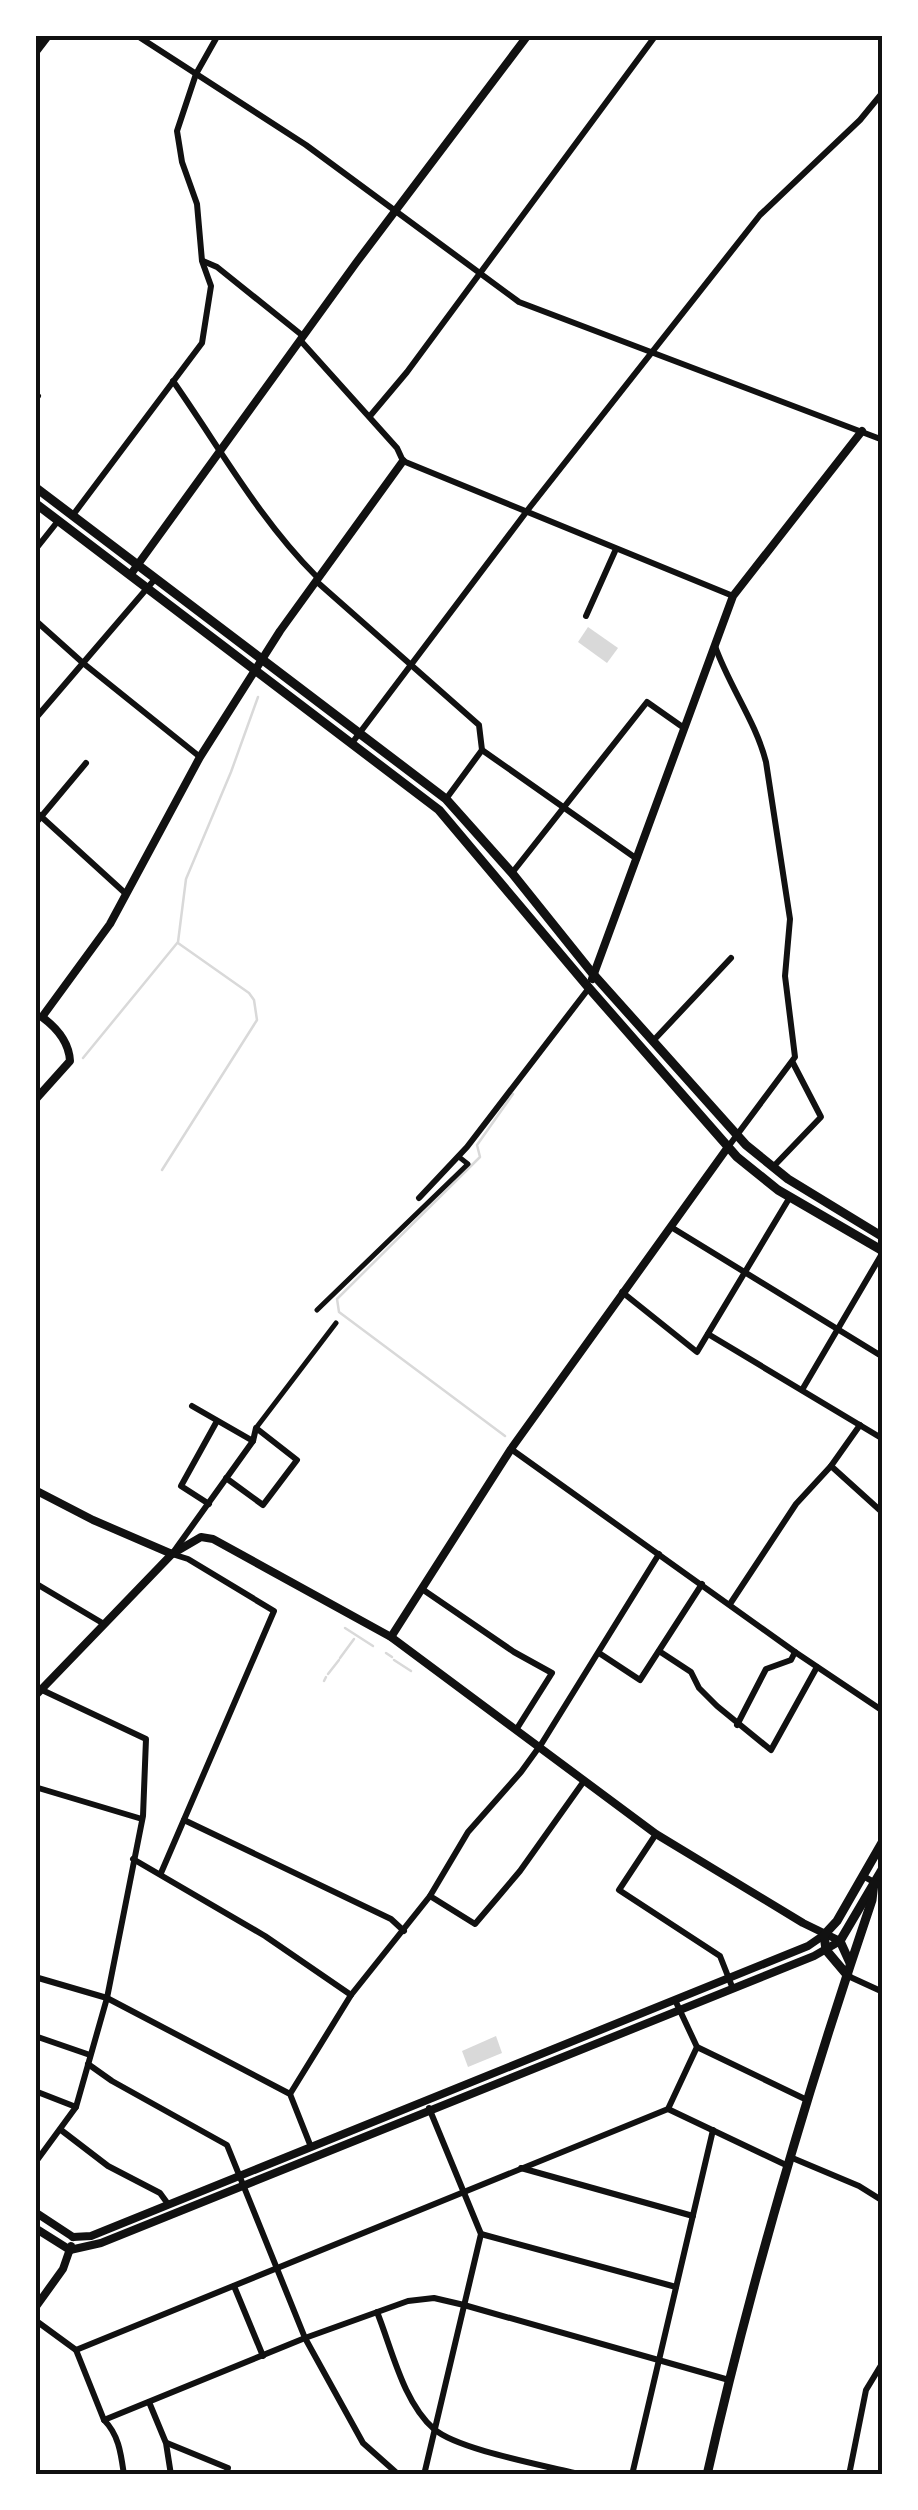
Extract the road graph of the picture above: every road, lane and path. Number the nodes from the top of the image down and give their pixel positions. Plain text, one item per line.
1 (48, 35) edge
2 (136, 35) edge
3 (218, 35) edge
4 (528, 35) edge
5 (656, 35) edge
6 (35, 52) edge
7 (196, 74) junction
8 (883, 92) edge
9 (395, 211) junction
10 (202, 261) junction
11 (478, 272) junction
12 (301, 338) junction
13 (652, 352) junction
14 (173, 381) junction
15 (370, 416) junction
16 (862, 431) junction
17 (883, 440) edge
18 (220, 449) junction
19 (403, 461) junction
20 (35, 487) edge
21 (35, 503) edge
22 (527, 512) junction
23 (72, 515) junction
24 (58, 521) junction
25 (616, 548) junction
26 (35, 550) edge
27 (134, 570) junction
28 (316, 578) junction
29 (152, 584) junction
30 (733, 596) junction
31 (586, 616) dead end
32 (35, 620) edge
33 (715, 645) junction
34 (263, 660) junction
35 (83, 663) junction
36 (410, 664) junction
37 (257, 670) junction
38 (35, 719) edge
39 (685, 728) junction
40 (360, 732) junction
41 (352, 743) junction
42 (482, 750) junction
43 (200, 756) junction
44 (86, 763) dead end
45 (446, 799) junction
46 (563, 808) junction
47 (38, 814) edge
48 (35, 824) edge
49 (637, 858) junction
50 (512, 873) junction
51 (125, 893) junction
52 (731, 958) dead end
53 (593, 974) junction
54 (589, 988) junction
55 (38, 1014) edge
56 (652, 1042) junction
57 (792, 1063) junction
58 (35, 1100) edge
59 (738, 1136) junction
60 (728, 1147) junction
61 (458, 1156) junction
62 (772, 1168) junction
63 (434, 1182) junction
64 (443, 1189) junction
65 (790, 1196) junction
66 (420, 1198) joint
67 (428, 1204) junction
68 (671, 1227) junction
69 (883, 1237) edge
70 (883, 1251) edge
71 (745, 1272) junction
72 (622, 1292) junction
73 (317, 1310) dead end
74 (336, 1323) dead end
75 (838, 1329) junction
76 (708, 1334) junction
77 (883, 1357) edge
78 (802, 1390) junction
79 (192, 1406) dead end
80 (217, 1421) junction
81 (860, 1425) junction
82 (256, 1428) junction
83 (883, 1438) edge
84 (253, 1441) junction
85 (512, 1449) junction
86 (831, 1466) junction
87 (226, 1478) junction
88 (35, 1490) edge
89 (209, 1504) junction
90 (883, 1513) edge
91 (172, 1554) junction
92 (659, 1554) junction
93 (35, 1582) edge
94 (702, 1584) junction
95 (422, 1588) junction
96 (730, 1604) junction
97 (104, 1624) junction
98 (391, 1636) junction
99 (659, 1651) junction
100 (795, 1652) junction
101 (598, 1653) junction
102 (816, 1667) junction
103 (38, 1693) edge
104 (883, 1711) edge
105 (737, 1724) junction
106 (516, 1730) junction
107 (539, 1747) junction
108 (584, 1782) junction
109 (35, 1787) edge
110 (142, 1819) junction
111 (184, 1820) junction
112 (656, 1834) junction
113 (883, 1840) edge
114 (133, 1859) junction
115 (883, 1868) edge
116 (161, 1873) junction
117 (863, 1876) junction
118 (878, 1885) edge
119 (430, 1896) junction
120 (404, 1930) junction
121 (824, 1935) junction
122 (840, 1941) junction
123 (826, 1950) junction
124 (849, 1971) junction
125 (35, 1977) edge
126 (729, 1978) junction
127 (733, 1989) junction
128 (883, 1992) edge
129 (351, 1995) junction
130 (107, 1998) junction
131 (676, 2000) junction
132 (680, 2010) junction
133 (35, 2036) edge
134 (567, 2044) junction
135 (697, 2047) junction
136 (571, 2054) junction
137 (90, 2055) junction
138 (88, 2064) junction
139 (35, 2091) edge
140 (290, 2094) junction
141 (807, 2100) junction
142 (426, 2101) junction
143 (76, 2107) junction
144 (668, 2109) junction
145 (430, 2111) junction
146 (61, 2130) junction
147 (713, 2130) junction
148 (310, 2147) junction
149 (315, 2157) junction
150 (788, 2160) junction
151 (35, 2163) edge
152 (521, 2168) junction
153 (239, 2176) junction
154 (243, 2186) junction
155 (463, 2192) junction
156 (883, 2200) edge
157 (166, 2201) junction
158 (35, 2212) edge
159 (693, 2216) junction
160 (35, 2228) edge
161 (481, 2234) junction
162 (73, 2237) junction
163 (70, 2250) junction
164 (277, 2268) junction
165 (234, 2286) junction
166 (676, 2286) junction
167 (464, 2304) junction
168 (35, 2308) edge
169 (377, 2312) junction
170 (35, 2320) edge
171 (305, 2338) junction
172 (76, 2350) junction
173 (263, 2356) junction
174 (659, 2360) junction
175 (883, 2362) edge
176 (728, 2380) junction
177 (883, 2386) edge
178 (149, 2402) junction
179 (104, 2420) junction
180 (436, 2431) junction
181 (166, 2443) junction
182 (124, 2475) edge
183 (171, 2475) edge
184 (226, 2475) edge
185 (399, 2475) edge
186 (424, 2475) edge
187 (582, 2475) edge
188 (632, 2475) edge
189 (707, 2475) edge
190 (849, 2475) edge

1 - 6 main road
2 - 7 street
3 - 7 street
4 - 9 street
5 - 11 street
7 - 9 street
7 - 10 street
8 - 13 street
9 - 11 street
9 - 12 street
10 - 12 street
10 - 14 street
11 - 13 street
11 - 15 street
12 - 15 street
12 - 18 street
13 - 16 street
13 - 22 street
14 - 18 street
14 - 23 street
15 - 19 street
16 - 17 street
16 - 30 street
18 - 27 street
18 - 28 street
19 - 22 street
19 - 28 street
20 - 23 main road
21 - 24 main road
22 - 25 street
22 - 36 street
23 - 27 main road
24 - 26 street
24 - 27 main road
25 - 30 street
25 - 31 street
27 - 29 main road
28 - 34 street
28 - 36 street
29 - 34 main road
29 - 35 street
29 - 37 main road
30 - 33 street
32 - 35 street
33 - 39 street
33 - 57 street
34 - 37 street
34 - 40 main road
35 - 38 street
35 - 43 street
36 - 40 street
36 - 42 street
37 - 41 main road
37 - 43 street
39 - 46 street
39 - 49 street
40 - 41 street
40 - 45 main road
41 - 54 main road
42 - 45 street
42 - 46 street
43 - 51 street
44 - 47 street
45 - 50 main road
46 - 49 street
46 - 50 street
47 - 48 street
47 - 51 street
49 - 53 street
50 - 53 main road
51 - 55 street
52 - 56 street
53 - 54 street
53 - 56 main road
54 - 60 main road
54 - 61 street
55 - 58 street
56 - 59 main road
57 - 59 street
57 - 62 street
59 - 60 street
59 - 62 main road
60 - 65 main road
60 - 68 street
61 - 63 street
61 - 64 street
62 - 69 main road
63 - 64 street
63 - 66 street
64 - 67 street
65 - 70 main road
65 - 71 street
66 - 67 street
67 - 73 street
68 - 71 street
68 - 72 street
70 - 75 street
71 - 75 street
71 - 76 street
72 - 76 street
72 - 85 street
74 - 82 street
75 - 77 street
75 - 78 street
76 - 78 street
78 - 81 street
79 - 80 street
80 - 84 street
80 - 89 street
81 - 83 street
81 - 86 street
82 - 84 street
82 - 87 street
84 - 87 street
85 - 92 street
85 - 95 street
86 - 90 street
86 - 96 street
87 - 89 street
88 - 91 street
89 - 91 street
91 - 97 street
91 - 98 street
91 - 111 street
92 - 94 street
92 - 101 street
93 - 97 street
94 - 96 street
94 - 99 street
95 - 98 street
95 - 106 street
96 - 100 street
97 - 103 street
98 - 106 street
99 - 101 street
99 - 105 street
100 - 102 street
100 - 105 street
101 - 107 street
102 - 104 street
102 - 105 street
103 - 110 street
106 - 107 street
107 - 108 street
107 - 119 street
108 - 112 street
108 - 119 street
109 - 110 street
110 - 114 street
111 - 116 street
111 - 120 street
112 - 121 street
112 - 126 street
113 - 117 main road
114 - 116 street
114 - 130 street
115 - 118 main road
116 - 129 street
117 - 118 street
117 - 121 main road
118 - 122 main road
118 - 124 main road
119 - 120 street
120 - 129 street
121 - 122 street
121 - 123 main road
121 - 126 street
122 - 123 street
122 - 124 main road
123 - 124 main road
123 - 127 street
124 - 128 street
124 - 141 main road
125 - 130 street
126 - 127 street
126 - 131 street
127 - 132 street
129 - 140 street
130 - 137 street
130 - 140 street
131 - 132 street
131 - 134 street
132 - 135 street
132 - 136 street
133 - 137 street
134 - 136 street
134 - 142 street
135 - 141 street
135 - 144 street
136 - 145 street
137 - 138 street
138 - 143 street
138 - 153 street
139 - 143 street
140 - 148 street
141 - 150 main road
142 - 145 street
142 - 148 street
143 - 146 street
144 - 147 street
144 - 152 street
145 - 149 street
145 - 155 street
146 - 151 street
146 - 157 street
147 - 150 street
147 - 159 street
148 - 149 street
148 - 153 street
149 - 154 street
150 - 156 street
150 - 176 main road
152 - 155 street
152 - 159 street
153 - 154 street
153 - 157 street
154 - 163 street
154 - 164 street
155 - 161 street
155 - 164 street
157 - 162 street
158 - 162 street
159 - 166 street
160 - 163 street
161 - 166 street
161 - 167 street
162 - 163 street
163 - 168 street
164 - 165 street
164 - 171 street
165 - 172 street
165 - 173 street
166 - 174 street
167 - 169 street
167 - 174 street
167 - 180 street
169 - 171 street
169 - 180 street
170 - 172 street
171 - 173 street
171 - 185 street
172 - 179 street
173 - 178 street
174 - 176 street
174 - 188 street
175 - 177 street
175 - 190 street
176 - 189 main road
178 - 179 street
178 - 181 street
179 - 182 street
180 - 186 street
180 - 187 street
181 - 183 street
181 - 184 street

